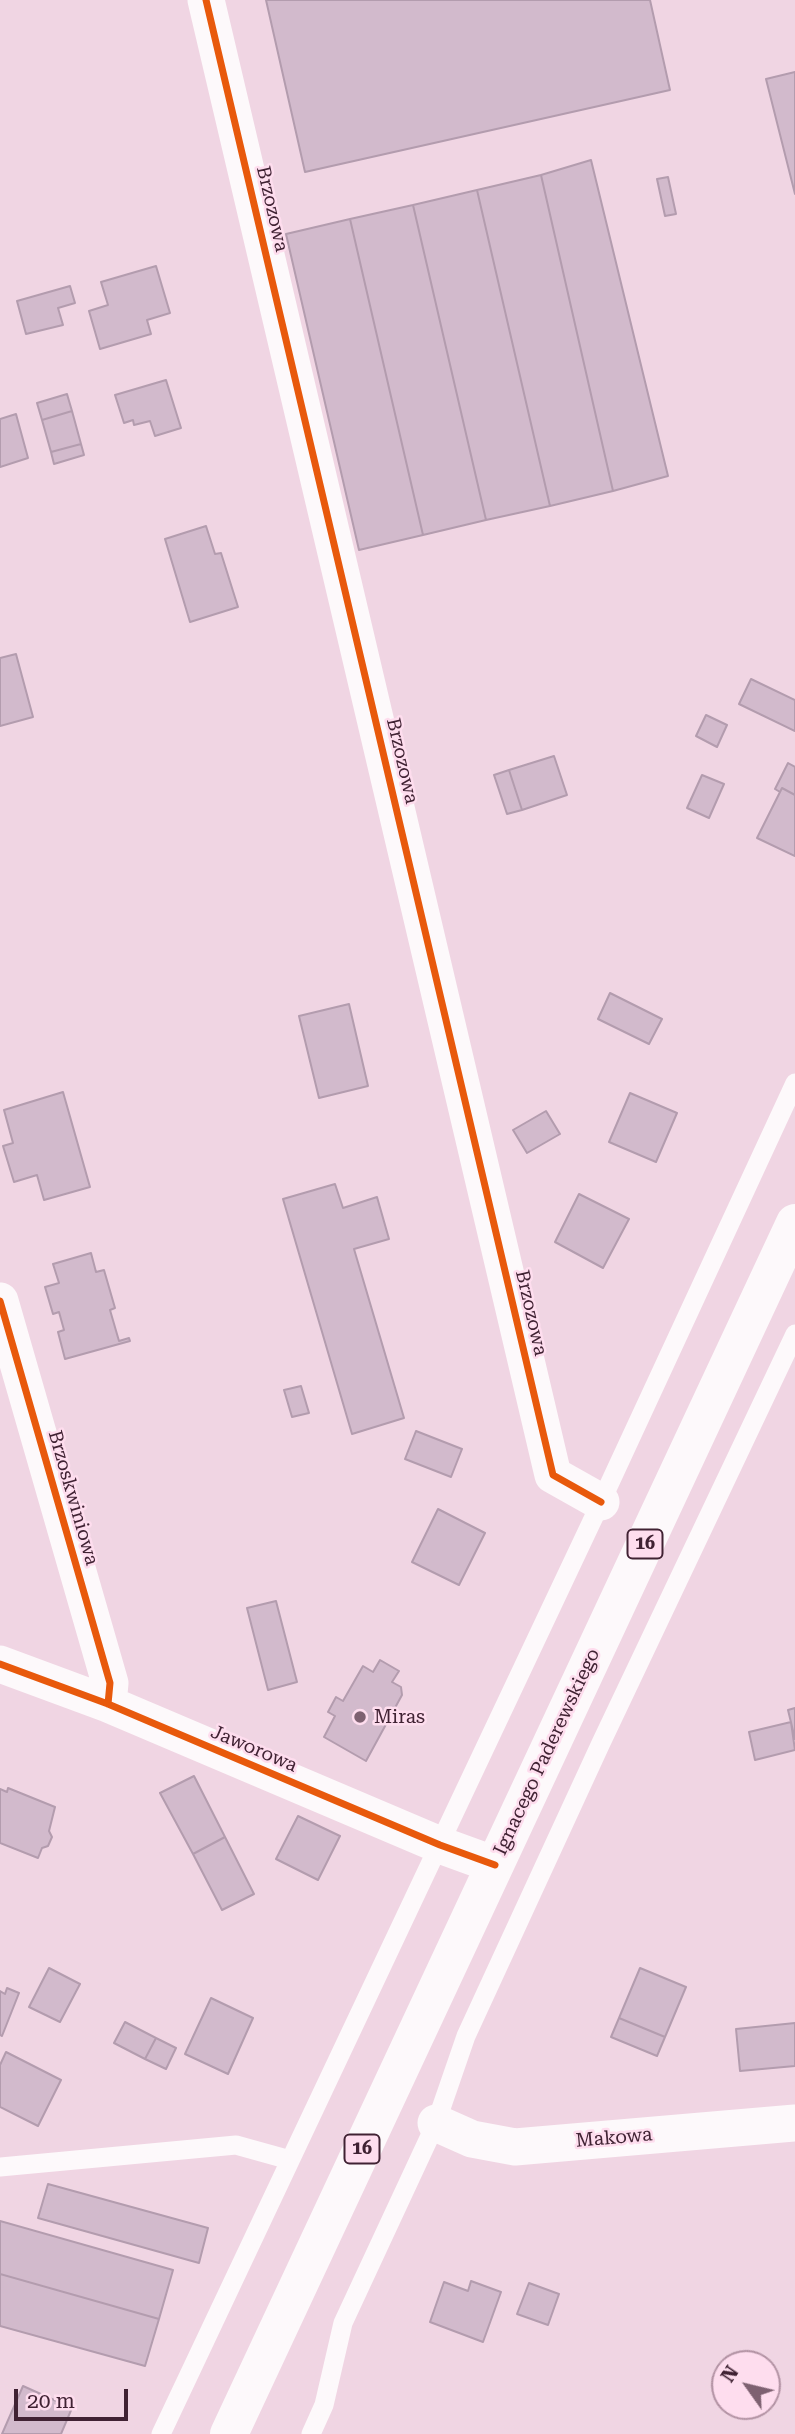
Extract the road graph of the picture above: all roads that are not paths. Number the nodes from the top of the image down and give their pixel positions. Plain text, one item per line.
1 (206, 0) edge
2 (795, 1083) edge
3 (795, 1223) edge
4 (0, 1301) edge
5 (795, 1334) edge
6 (601, 1502) junction
7 (0, 1664) edge
8 (107, 1704) junction
9 (440, 1844) junction
10 (495, 1865) junction
11 (436, 2123) junction
12 (795, 2123) edge
13 (290, 2160) junction
14 (0, 2167) edge
15 (161, 2434) edge
16 (229, 2434) edge
17 (311, 2434) edge

1 - 6 street, Brzozowa
2 - 6 lane
3 - 10 main road, Ignacego Paderewskiego / 16
4 - 8 street, Brzoskwiniowa
5 - 11 lane
6 - 9 lane
7 - 8 street, Jaworowa
8 - 9 street, Jaworowa
9 - 10 street, Jaworowa
9 - 13 lane
10 - 16 main road, Ignacego Paderewskiego / 16
11 - 12 street, Makowa
11 - 17 lane
13 - 14 lane
13 - 15 lane

